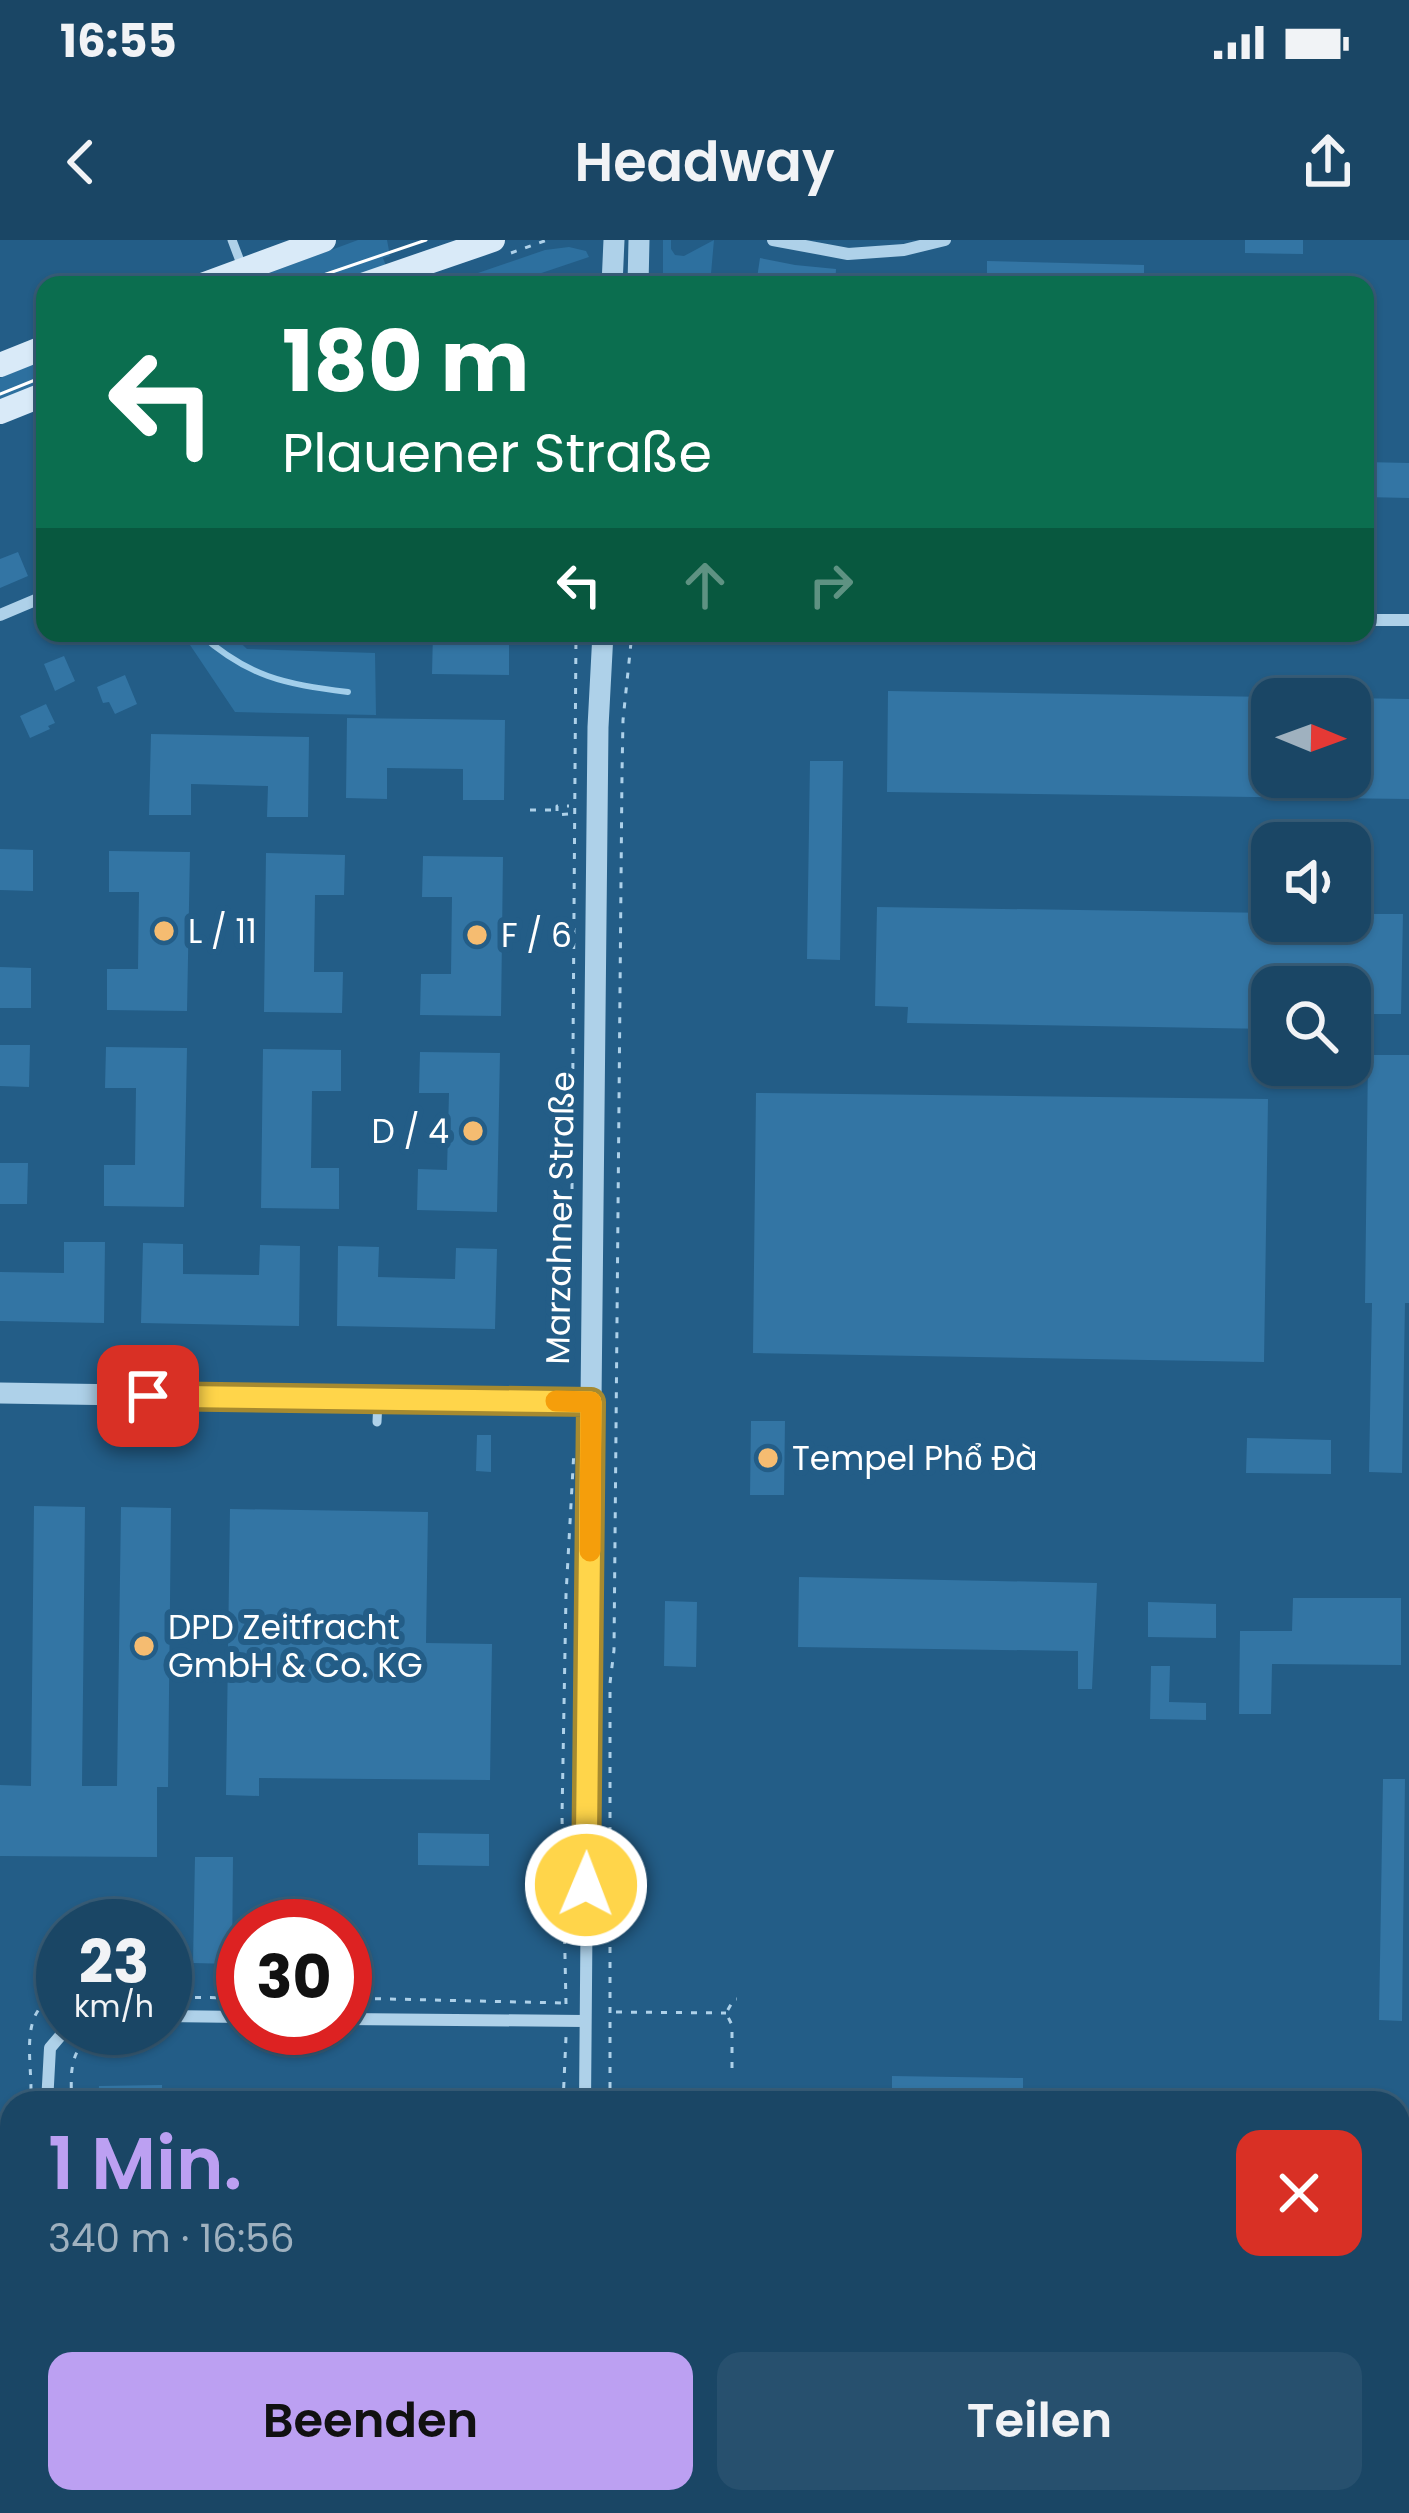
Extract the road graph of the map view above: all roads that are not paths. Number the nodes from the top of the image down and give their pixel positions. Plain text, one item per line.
1 (232, 240) edge
2 (324, 240) edge
3 (494, 240) edge
4 (614, 240) edge
5 (639, 240) edge
6 (773, 240) edge
7 (945, 240) edge
8 (243, 269) junction
9 (225, 276) edge
10 (388, 276) edge
11 (612, 276) edge
12 (638, 276) edge
13 (36, 350) edge
14 (0, 364) edge
15 (36, 398) edge
16 (0, 412) edge
17 (36, 600) edge
18 (0, 615) edge
19 (1374, 620) edge
20 (1409, 620) edge
21 (603, 642) edge
22 (0, 1393) edge
23 (591, 1402) junction
24 (372, 2018) edge
25 (584, 2020) junction
26 (50, 2055) edge
27 (48, 2091) edge
28 (586, 2091) edge

1 - 8 lane
2 - 8 main road
3 - 10 main road
4 - 11 street
5 - 12 street
6 - 7 street
8 - 9 main road
13 - 14 main road
15 - 16 main road
17 - 18 street
19 - 20 street
21 - 23 street, Marzahner Straße
22 - 23 street
23 - 25 street, Marzahner Straße
24 - 25 street
25 - 28 street, Marzahner Straße
26 - 27 street

